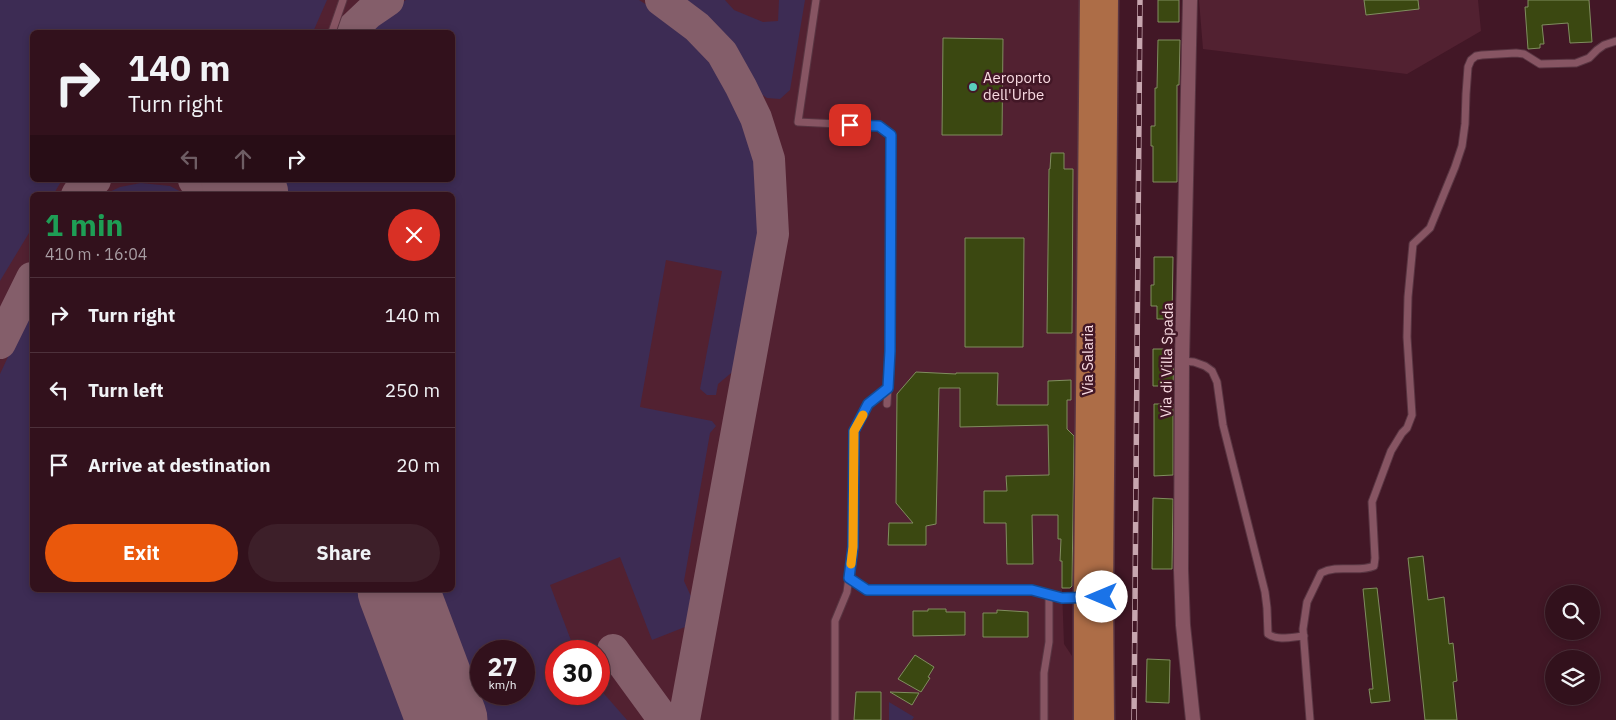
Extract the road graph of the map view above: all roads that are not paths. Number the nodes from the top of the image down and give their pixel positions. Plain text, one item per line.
1 (343, 0) edge
2 (816, 0) edge
3 (1091, 0) edge
4 (1107, 0) edge
5 (1190, 0) edge
6 (333, 30) edge
7 (1616, 42) edge
8 (1182, 361) junction
9 (888, 388) junction
10 (887, 404) dead end
11 (849, 578) junction
12 (1049, 594) junction
13 (1093, 597) junction
14 (1304, 636) junction
15 (835, 720) edge
16 (1044, 720) edge
17 (1085, 720) edge
18 (1103, 720) edge
19 (1193, 720) edge
20 (1310, 720) edge

1 - 6 lane
2 - 9 lane
3 - 13 main road, Via Salaria
4 - 13 main road, Via Salaria
5 - 8 street, Via di Villa Spada
7 - 14 lane
8 - 14 lane
8 - 19 street, Via di Villa Spada
9 - 10 lane
9 - 11 lane
11 - 12 lane
11 - 15 lane
12 - 13 lane
12 - 16 lane
13 - 17 main road, Via Salaria
13 - 18 main road, Via Salaria
14 - 20 lane

